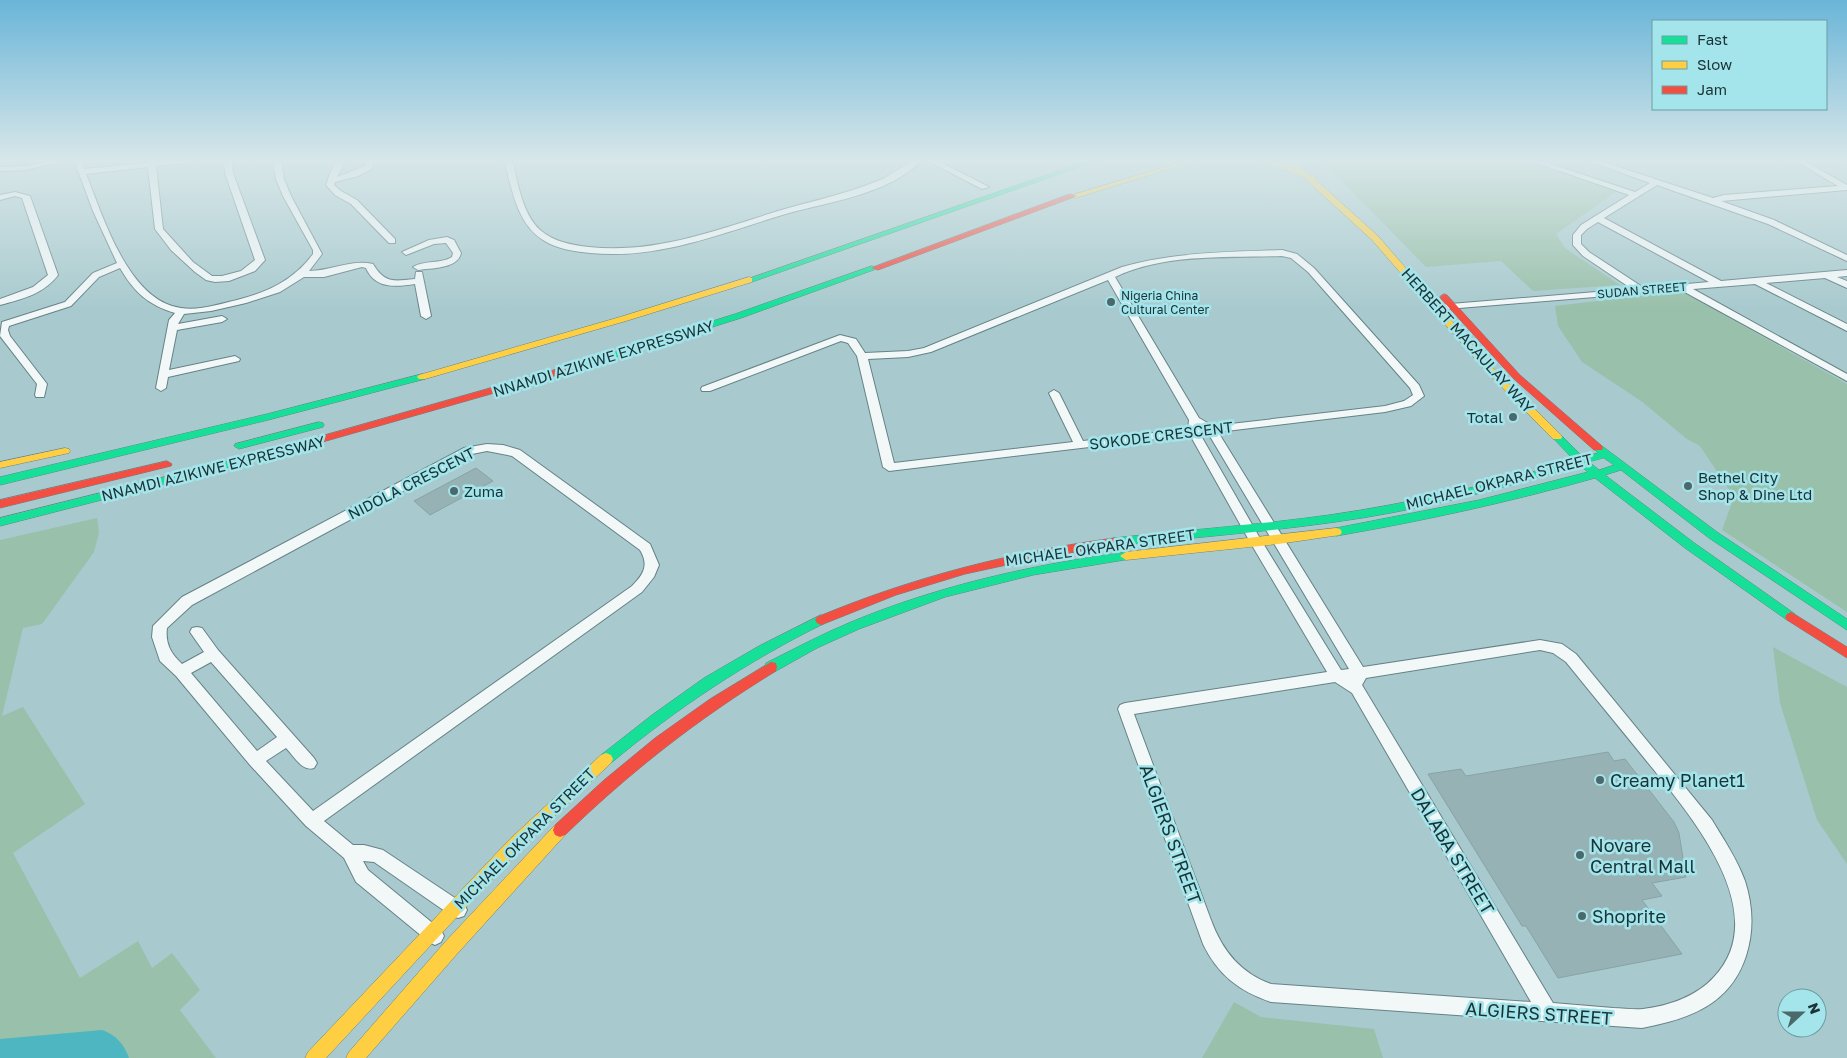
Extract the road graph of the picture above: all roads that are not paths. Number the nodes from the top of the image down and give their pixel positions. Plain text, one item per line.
1 (31, 209) edge
2 (96, 209) edge
3 (157, 209) edge
4 (242, 209) edge
5 (294, 209) edge
6 (361, 209) edge
7 (524, 209) edge
8 (795, 209) edge
9 (923, 209) edge
10 (928, 209) edge
11 (953, 209) edge
12 (1037, 209) edge
13 (1348, 209) edge
14 (1359, 209) edge
15 (1611, 209) edge
16 (1736, 209) edge
17 (1598, 218) junction
18 (966, 234) junction
19 (392, 242) dead end
20 (859, 242) junction
21 (788, 254) dead end
22 (871, 257) dead end
23 (1847, 258) edge
24 (120, 264) junction
25 (418, 267) junction
26 (1421, 273) dead end
27 (302, 274) junction
28 (1847, 274) edge
29 (1827, 275) junction
30 (1110, 276) junction
31 (420, 281) junction
32 (1757, 282) junction
33 (1720, 284) junction
34 (1847, 285) edge
35 (1434, 287) dead end
36 (1683, 287) junction
37 (1641, 290) junction
38 (0, 302) edge
39 (37, 302) junction
40 (1452, 306) junction
41 (1438, 308) junction
42 (181, 311) junction
43 (426, 316) dead end
44 (222, 319) dead end
45 (172, 328) junction
46 (1847, 328) edge
47 (862, 356) junction
48 (235, 359) dead end
49 (163, 375) junction
50 (1847, 378) edge
51 (406, 382) junction
52 (161, 388) dead end
53 (706, 389) dead end
54 (1054, 393) dead end
55 (314, 394) dead end
56 (40, 395) dead end
57 (334, 421) dead end
58 (1194, 426) junction
59 (1211, 429) junction
60 (1080, 445) junction
61 (81, 447) dead end
62 (232, 448) dead end
63 (1605, 454) junction
64 (1582, 462) junction
65 (0, 465) edge
66 (1620, 467) junction
67 (1596, 474) junction
68 (0, 481) edge
69 (0, 504) edge
70 (36, 513) junction
71 (0, 522) edge
72 (1269, 526) junction
73 (1249, 528) junction
74 (1278, 540) junction
75 (1256, 542) junction
76 (1847, 626) edge
77 (197, 632) dead end
78 (1847, 653) edge
79 (213, 654) junction
80 (181, 672) junction
81 (1337, 676) junction
82 (1358, 681) junction
83 (287, 739) junction
84 (255, 760) junction
85 (309, 763) dead end
86 (312, 821) junction
87 (350, 854) junction
88 (455, 907) junction
89 (474, 921) junction
90 (431, 933) junction
91 (452, 947) junction
92 (1548, 1013) junction
93 (314, 1058) edge
94 (355, 1058) edge

1 - 39 street
2 - 24 street
3 - 4 street
5 - 27 street
6 - 19 street
7 - 8 street
9 - 21 main road
10 - 20 main road
11 - 20 main road, NNAMDI AZIKIWE EXPRESSWAY
12 - 18 main road, NNAMDI AZIKIWE EXPRESSWAY
13 - 41 main road, HERBERT MACAULAY WAY
14 - 26 main road, HERBERT MACAULAY WAY
15 - 17 street
16 - 23 street
17 - 33 street
17 - 37 street
18 - 22 main road
18 - 70 main road, NNAMDI AZIKIWE EXPRESSWAY
20 - 51 main road, NNAMDI AZIKIWE EXPRESSWAY
24 - 39 street
24 - 42 street
25 - 25 street
25 - 31 street
27 - 31 street
27 - 42 street
28 - 29 street, SUDAN STREET
29 - 32 street, SUDAN STREET
29 - 34 street
30 - 47 street
30 - 58 street
30 - 59 street, SOKODE CRESCENT
31 - 43 street
32 - 33 street, SUDAN STREET
32 - 46 street
33 - 36 street, SUDAN STREET
35 - 40 main road, HERBERT MACAULAY WAY
36 - 37 street, SUDAN STREET
36 - 50 street
37 - 40 street, SUDAN STREET
38 - 39 street
39 - 56 street
40 - 41 street, SUDAN STREET
40 - 63 main road, HERBERT MACAULAY WAY
41 - 64 main road, HERBERT MACAULAY WAY
42 - 45 street
44 - 45 street
45 - 49 street
47 - 53 street
47 - 60 street, SOKODE CRESCENT
48 - 49 street
49 - 52 street
51 - 55 main road
51 - 68 main road, NNAMDI AZIKIWE EXPRESSWAY
54 - 60 street
57 - 62 main road, NNAMDI AZIKIWE EXPRESSWAY
58 - 59 street
58 - 60 street, SOKODE CRESCENT
58 - 73 street
59 - 72 street, DALABA STREET
61 - 65 main road
63 - 64 main road, MICHAEL OKPARA STREET
63 - 66 main road, HERBERT MACAULAY WAY
64 - 67 main road, HERBERT MACAULAY WAY
64 - 72 main road, MICHAEL OKPARA STREET
66 - 67 main road, MICHAEL OKPARA STREET
66 - 76 main road, HERBERT MACAULAY WAY
67 - 74 main road, MICHAEL OKPARA STREET
67 - 78 main road, HERBERT MACAULAY WAY
69 - 70 main road, NNAMDI AZIKIWE EXPRESSWAY
70 - 71 main road, NNAMDI AZIKIWE EXPRESSWAY
72 - 73 main road, MICHAEL OKPARA STREET
72 - 74 street, DALABA STREET
73 - 75 street
73 - 88 main road, MICHAEL OKPARA STREET
74 - 75 main road, MICHAEL OKPARA STREET
74 - 82 street, DALABA STREET
75 - 81 street
75 - 89 main road, MICHAEL OKPARA STREET
77 - 79 street
79 - 80 street
79 - 83 street
80 - 84 street, NIDOLA CRESCENT
80 - 86 street, NIDOLA CRESCENT
81 - 82 street
81 - 92 street, ALGIERS STREET
82 - 92 street, DALABA STREET
82 - 92 street, ALGIERS STREET
83 - 84 street
83 - 85 street
84 - 86 street, NIDOLA CRESCENT
86 - 87 street, NIDOLA CRESCENT
87 - 88 street
87 - 90 street
88 - 89 street
88 - 90 main road, MICHAEL OKPARA STREET
89 - 91 main road, MICHAEL OKPARA STREET
90 - 91 street
90 - 93 main road, MICHAEL OKPARA STREET
91 - 94 main road, MICHAEL OKPARA STREET

